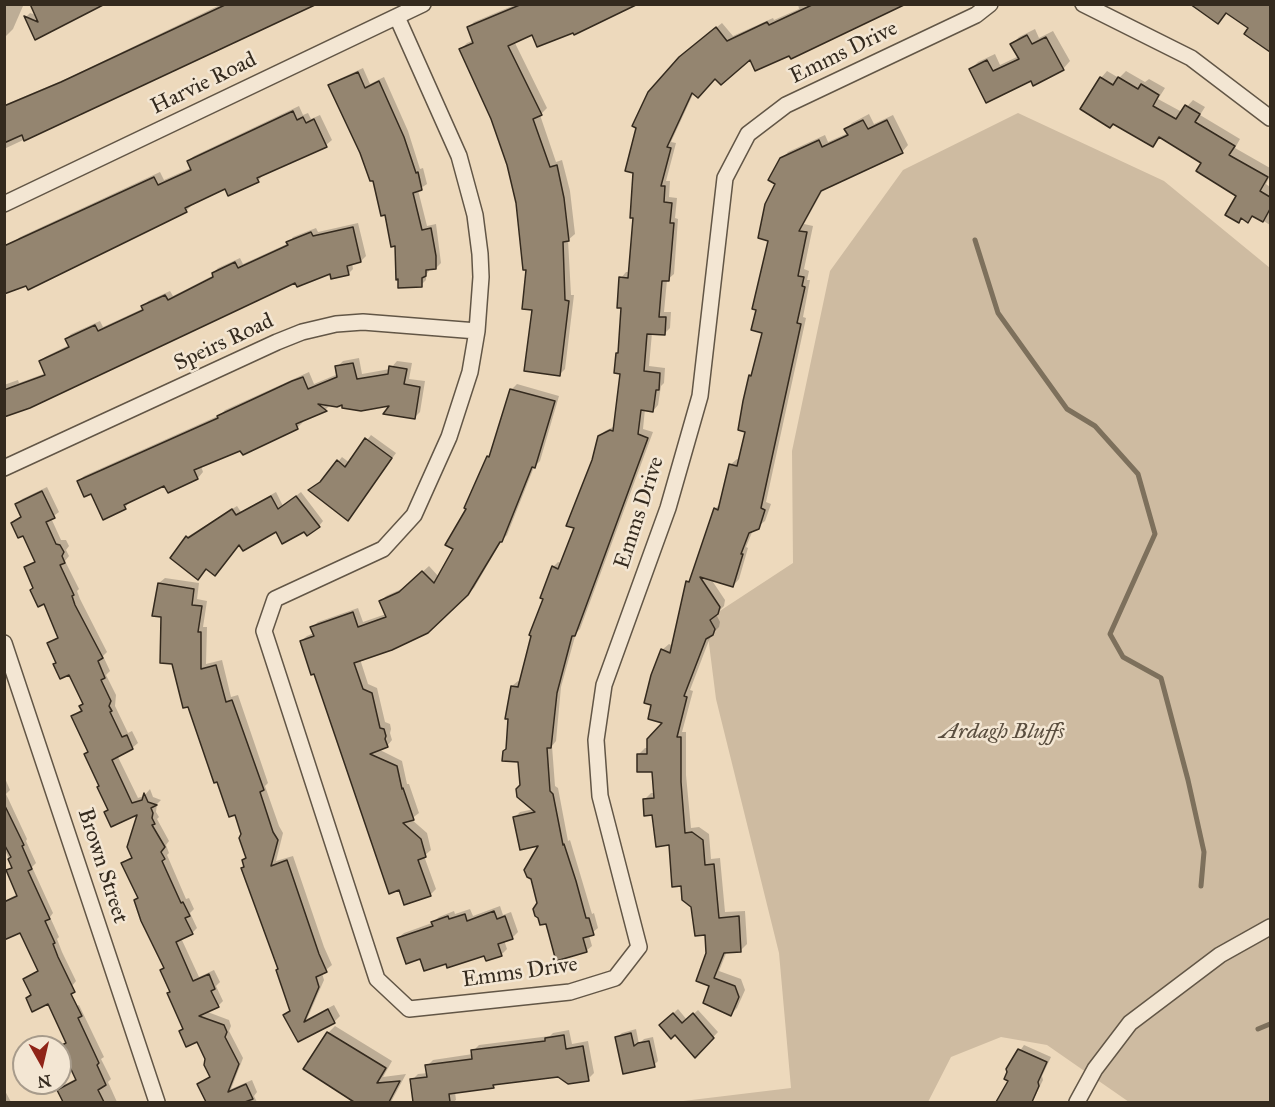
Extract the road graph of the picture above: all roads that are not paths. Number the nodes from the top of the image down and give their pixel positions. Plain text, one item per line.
1 (423, 4) edge
2 (990, 4) edge
3 (1083, 4) edge
4 (397, 17) junction
5 (1270, 118) edge
6 (4, 204) edge
7 (477, 331) junction
8 (4, 468) edge
9 (4, 643) edge
10 (1270, 927) edge
11 (157, 1102) edge
12 (1077, 1102) edge

1 - 4 street, Harvie Road
2 - 7 street, Emms Drive
3 - 5 street
4 - 6 street, Harvie Road
4 - 7 street, Emms Drive
7 - 8 street, Speirs Road
9 - 11 street, Brown Street
10 - 12 street

